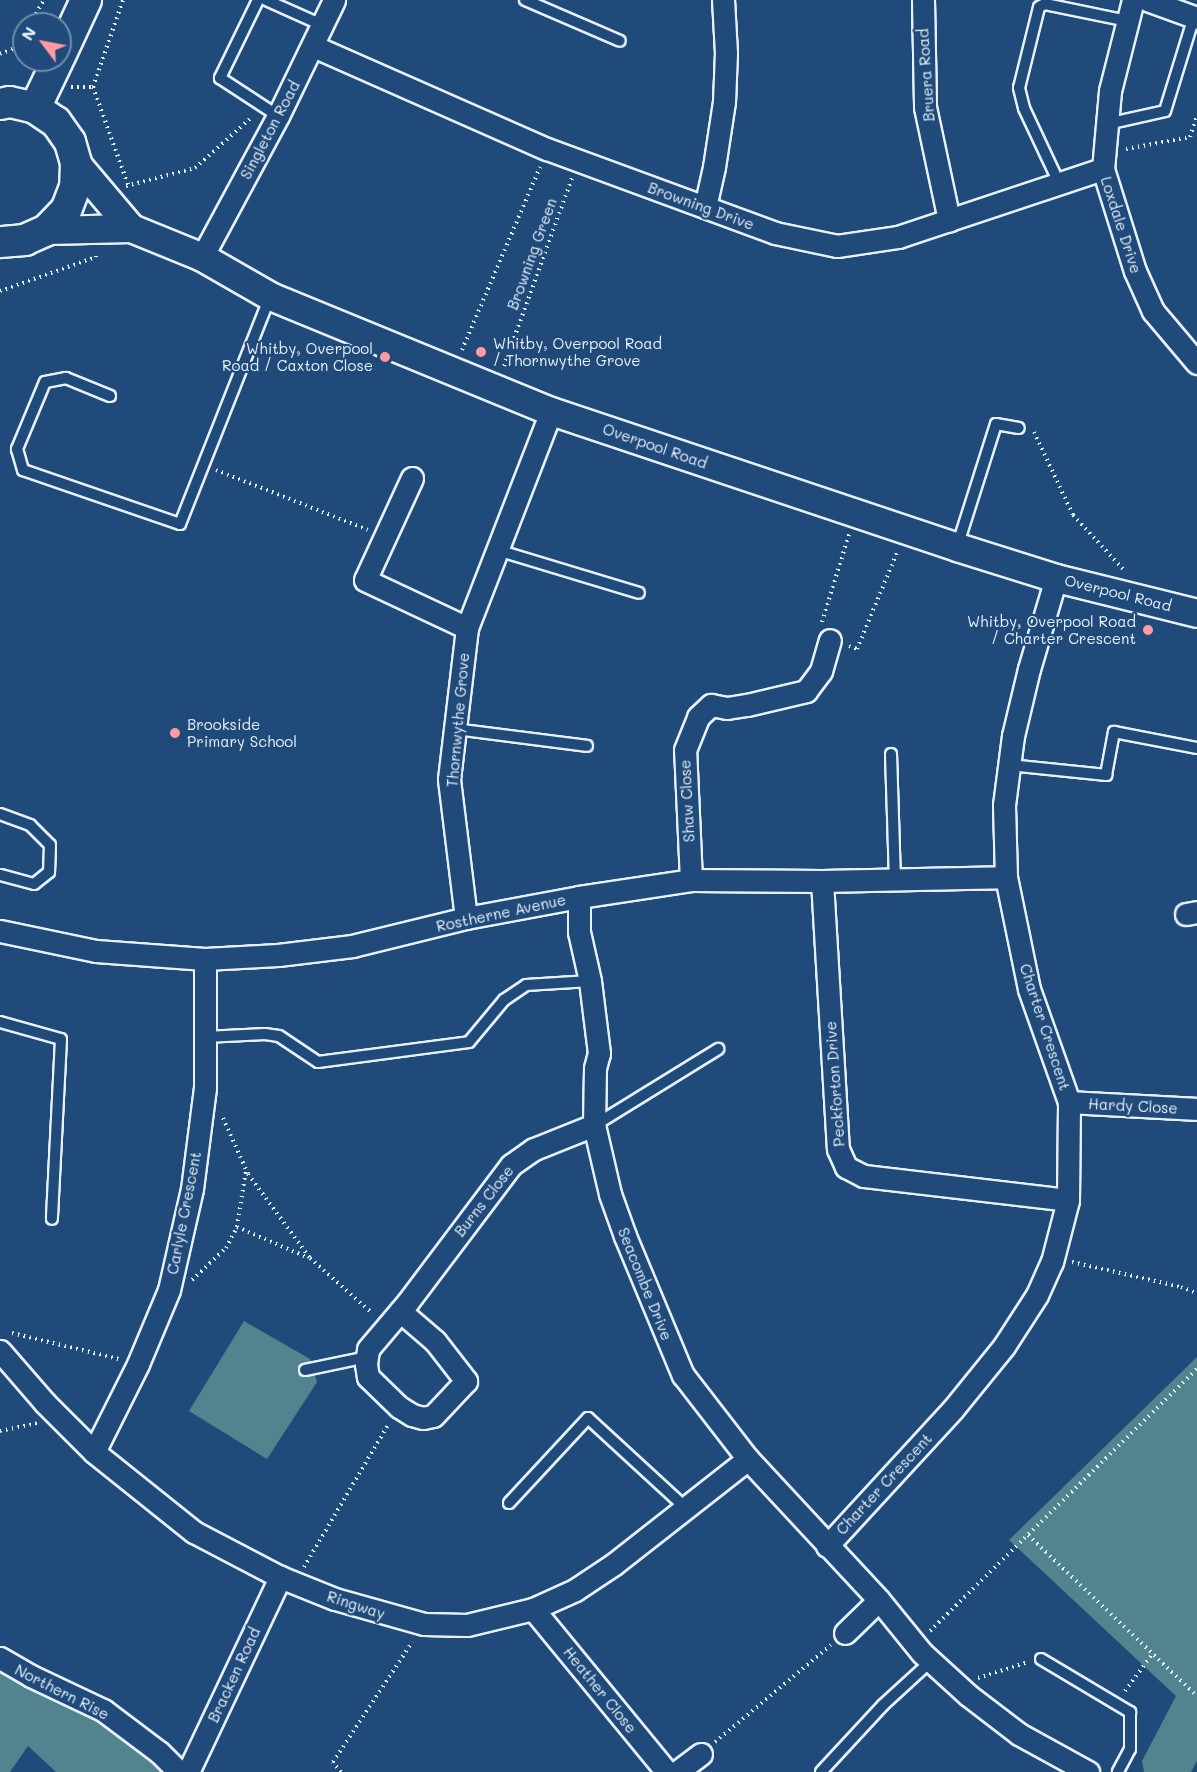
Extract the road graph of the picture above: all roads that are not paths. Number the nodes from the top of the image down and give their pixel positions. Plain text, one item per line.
1 (86, 0) edge
2 (258, 0) edge
3 (266, 0) edge
4 (334, 0) edge
5 (525, 0) edge
6 (723, 0) edge
7 (923, 0) edge
8 (1133, 0) edge
9 (1147, 0) edge
10 (1196, 18) edge
11 (1128, 21) junction
12 (322, 25) junction
13 (72, 30) edge
14 (620, 41) dead end
15 (313, 46) junction
16 (52, 72) edge
17 (40, 98) junction
18 (0, 104) edge
19 (271, 111) junction
20 (1107, 124) junction
21 (1104, 161) junction
22 (76, 163) junction
23 (1060, 185) junction
24 (705, 207) junction
25 (949, 220) junction
26 (131, 228) junction
27 (47, 230) junction
28 (0, 242) edge
29 (202, 257) junction
30 (270, 297) junction
31 (1197, 363) edge
32 (110, 396) dead end
33 (551, 411) junction
34 (1018, 428) road end
35 (412, 478) dead end
36 (957, 547) junction
37 (497, 550) junction
38 (1056, 578) junction
39 (639, 593) dead end
40 (1197, 613) edge
41 (467, 628) junction
42 (830, 640) road end
43 (455, 729) junction
44 (587, 746) dead end
45 (1197, 748) edge
46 (891, 754) dead end
47 (1009, 765) junction
48 (0, 814) edge
49 (0, 876) edge
50 (1005, 877) junction
51 (691, 880) junction
52 (895, 880) junction
53 (822, 881) junction
54 (579, 897) junction
55 (466, 918) junction
56 (0, 931) edge
57 (205, 958) junction
58 (590, 981) junction
59 (0, 1022) edge
60 (205, 1037) junction
61 (718, 1049) dead end
62 (1070, 1102) junction
63 (1197, 1109) edge
64 (594, 1125) junction
65 (1068, 1200) junction
66 (52, 1219) dead end
67 (394, 1319) junction
68 (0, 1351) edge
69 (367, 1357) junction
70 (305, 1370) dead end
71 (94, 1452) junction
72 (748, 1459) junction
73 (509, 1503) dead end
74 (686, 1508) junction
75 (827, 1546) junction
76 (287, 1580) junction
77 (879, 1600) junction
78 (533, 1609) junction
79 (845, 1633) road end
80 (0, 1658) edge
81 (1041, 1659) road end
82 (931, 1662) junction
83 (701, 1754) road end
84 (179, 1772) edge
85 (188, 1772) edge
86 (667, 1772) edge
87 (677, 1772) edge
88 (821, 1772) edge
89 (1088, 1772) edge
90 (1118, 1772) edge

1 - 13 main road
2 - 19 lane
3 - 12 lane
4 - 12 street, Singleton Road
5 - 14 lane
6 - 24 street
7 - 25 street, Bruera Road
8 - 11 street, Loxdale Drive
9 - 10 street
10 - 20 lane
11 - 20 street, Loxdale Drive
11 - 23 lane
12 - 15 street, Singleton Road
15 - 19 street, Singleton Road
15 - 24 street, Browning Drive
16 - 17 main road
17 - 18 main road
17 - 22 main road
19 - 29 street, Singleton Road
20 - 21 street, Loxdale Drive
21 - 23 street, Browning Drive
21 - 31 street, Loxdale Drive
22 - 26 street, Overpool Road
22 - 27 main road
23 - 25 street, Browning Drive
24 - 25 street, Browning Drive
26 - 27 street, Overpool Road
26 - 29 street, Overpool Road
27 - 28 main road
29 - 30 street, Overpool Road
30 - 32 lane
30 - 33 street, Overpool Road
33 - 36 street, Overpool Road
33 - 37 street, Thornwythe Grove
34 - 36 lane
35 - 41 street
36 - 38 street, Overpool Road
37 - 39 lane
37 - 41 street, Thornwythe Grove
38 - 40 street, Overpool Road
38 - 47 street, Charter Crescent
41 - 43 street, Thornwythe Grove
42 - 51 street, Shaw Close
43 - 44 lane
43 - 55 street, Thornwythe Grove
45 - 47 lane
46 - 52 lane
47 - 50 street, Charter Crescent
48 - 49 lane
50 - 52 street, Rostherne Avenue
50 - 62 street, Charter Crescent
51 - 53 street, Rostherne Avenue
51 - 54 street, Rostherne Avenue
52 - 53 street, Rostherne Avenue
53 - 65 street, Peckforton Drive
54 - 55 street, Rostherne Avenue
54 - 58 street, Seacombe Drive
55 - 57 street, Rostherne Avenue
56 - 57 street, Rostherne Avenue
57 - 60 street, Carlyle Crescent
58 - 60 lane
58 - 64 street, Seacombe Drive
59 - 66 lane
60 - 71 street, Carlyle Crescent
61 - 64 lane
62 - 63 street, Hardy Close
62 - 65 street, Charter Crescent
64 - 67 street, Burns Close
64 - 72 street, Seacombe Drive
65 - 75 street, Charter Crescent
67 - 69 street, Burns Close
67 - 69 street
68 - 71 street, Ringway
69 - 70 lane
71 - 76 street, Ringway
72 - 74 street, Ringway
72 - 75 street, Seacombe Drive
73 - 74 lane
74 - 78 street, Ringway
75 - 77 street, Seacombe Drive
76 - 78 street, Ringway
76 - 85 street, Bracken Road
77 - 79 street
77 - 82 street, Seacombe Drive
78 - 86 street, Heather Close
80 - 84 street, Northern Rise
81 - 90 lane
82 - 88 lane
82 - 89 street, Seacombe Drive
83 - 87 street

